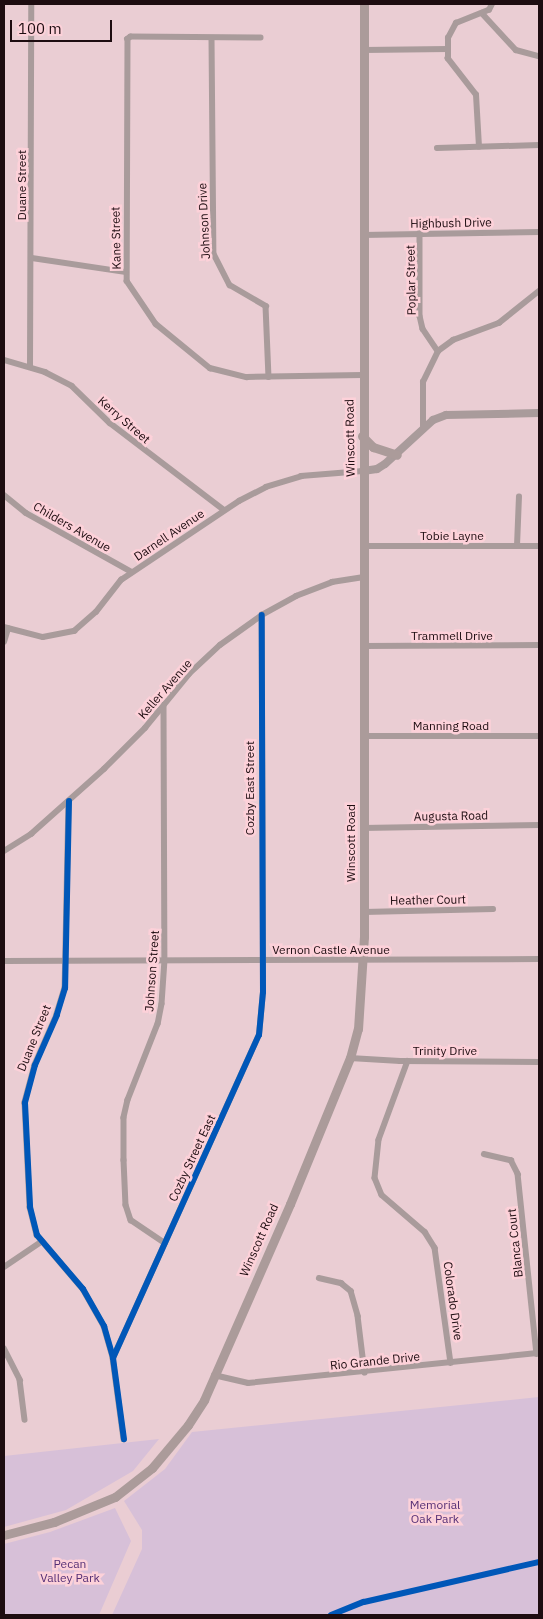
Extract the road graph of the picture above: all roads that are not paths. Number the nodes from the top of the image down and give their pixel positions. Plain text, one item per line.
1 (31, 4) edge
2 (364, 4) edge
3 (492, 4) edge
4 (482, 13) junction
5 (212, 38) junction
6 (261, 38) dead end
7 (448, 49) junction
8 (364, 50) junction
9 (539, 56) edge
10 (539, 145) edge
11 (479, 147) junction
12 (437, 148) dead end
13 (539, 232) edge
14 (420, 233) junction
15 (363, 234) junction
16 (32, 258) junction
17 (126, 272) junction
18 (539, 290) edge
19 (438, 351) junction
20 (4, 360) edge
21 (30, 367) junction
22 (362, 375) junction
23 (269, 377) junction
24 (539, 413) edge
25 (423, 430) junction
26 (362, 436) junction
27 (398, 455) junction
28 (363, 471) junction
29 (4, 495) edge
30 (518, 498) dead end
31 (224, 510) junction
32 (364, 546) junction
33 (517, 546) junction
34 (539, 546) edge
35 (132, 572) junction
36 (364, 577) junction
37 (262, 615) junction
38 (6, 628) edge
39 (4, 642) edge
40 (364, 646) junction
41 (539, 646) edge
42 (164, 705) junction
43 (363, 736) junction
44 (539, 736) edge
45 (69, 801) junction
46 (539, 825) edge
47 (363, 828) junction
48 (4, 851) edge
49 (493, 909) dead end
50 (364, 912) junction
51 (539, 958) edge
52 (4, 960) edge
53 (68, 960) junction
54 (165, 960) junction
55 (262, 960) junction
56 (363, 960) junction
57 (350, 1058) junction
58 (408, 1061) junction
59 (539, 1062) edge
60 (484, 1154) dead end
61 (41, 1242) junction
62 (165, 1243) junction
63 (4, 1267) edge
64 (319, 1278) dead end
65 (4, 1348) edge
66 (538, 1354) edge
67 (113, 1358) junction
68 (451, 1363) junction
69 (365, 1372) junction
70 (214, 1375) junction
71 (26, 1420) dead end
72 (124, 1439) dead end
73 (4, 1535) edge

1 - 16 street, Duane Street
2 - 8 main road, Winscott Road
3 - 4 street
4 - 7 street
4 - 9 street
5 - 6 street
5 - 17 street, Kane Street
5 - 23 street, Johnson Drive
7 - 8 street
7 - 11 street
8 - 15 main road, Winscott Road
10 - 11 street
11 - 12 street
13 - 14 street, Highbush Drive
14 - 15 street, Highbush Drive
14 - 19 street, Poplar Street
15 - 22 main road, Winscott Road
16 - 17 street
16 - 21 street, Duane Street
17 - 23 street, Kane Street
18 - 19 street
19 - 25 street
20 - 21 street, Kerry Street
21 - 31 street, Kerry Street
22 - 23 street, Kane Street
22 - 26 main road, Winscott Road
24 - 25 street
25 - 27 street
26 - 27 main road
26 - 28 main road, Winscott Road
27 - 28 street
28 - 31 street, Darnell Avenue
28 - 32 main road, Winscott Road
29 - 35 street, Childers Avenue
30 - 33 street
31 - 35 street, Darnell Avenue
32 - 33 street, Tobie Layne
32 - 36 main road, Winscott Road
33 - 34 street, Tobie Layne
35 - 38 street, Darnell Avenue
36 - 37 street, Keller Avenue
36 - 40 main road, Winscott Road
37 - 42 street, Keller Avenue
37 - 55 street, Cozby East Street
38 - 39 street
40 - 41 street, Trammell Drive
40 - 43 main road, Winscott Road
42 - 45 street, Keller Avenue
42 - 54 street, Johnson Street
43 - 44 street, Manning Road
43 - 47 main road, Winscott Road
45 - 48 street, Keller Avenue
45 - 53 street, Duane Street
46 - 47 street, Augusta Road
47 - 50 main road, Winscott Road
49 - 50 street, Heather Court
50 - 56 main road, Winscott Road
51 - 56 street, Vernon Castle Avenue
52 - 53 street, Vernon Castle Avenue
53 - 54 street, Vernon Castle Avenue
53 - 61 street, Duane Street
54 - 55 street, Vernon Castle Avenue
54 - 62 street, Johnson Street
55 - 56 street, Vernon Castle Avenue
55 - 62 street, Cozby Street East
56 - 57 main road, Winscott Road
57 - 58 street, Trinity Drive
57 - 70 main road, Winscott Road
58 - 59 street, Trinity Drive
58 - 68 street, Colorado Drive
60 - 66 street, Blanca Court
61 - 63 street
61 - 67 street, Duane Street
62 - 67 street, Cozby Street East
64 - 69 street
65 - 71 street
66 - 68 street, Rio Grande Drive
67 - 72 street, Duane Street
68 - 69 street, Rio Grande Drive
69 - 70 street, Rio Grande Drive
70 - 73 main road, Winscott Road

